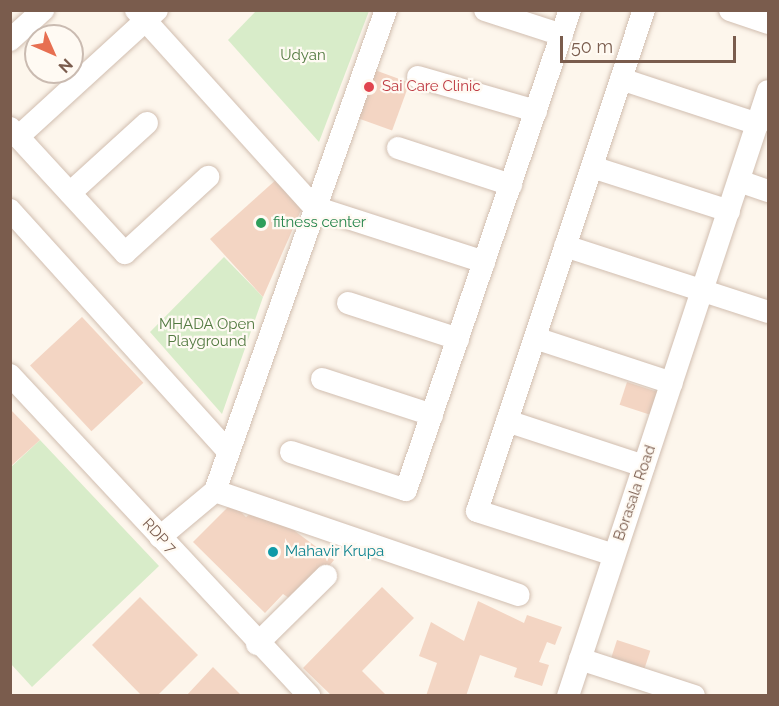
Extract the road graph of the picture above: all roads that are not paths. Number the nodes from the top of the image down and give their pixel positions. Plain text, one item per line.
1 (43, 10) edge
2 (386, 10) edge
3 (485, 10) edge
4 (570, 10) edge
5 (644, 10) edge
6 (730, 10) edge
7 (146, 14) edge
8 (768, 23) edge
9 (562, 34) junction
10 (10, 40) edge
11 (418, 77) dead end
12 (621, 79) junction
13 (764, 109) edge
14 (536, 111) junction
15 (147, 123) dead end
16 (14, 133) edge
17 (398, 148) dead end
18 (592, 166) junction
19 (208, 177) dead end
20 (739, 181) junction
21 (511, 185) junction
22 (768, 191) edge
23 (70, 193) junction
24 (314, 207) junction
25 (10, 210) edge
26 (729, 211) junction
27 (566, 246) junction
28 (484, 262) junction
29 (702, 291) junction
30 (348, 303) dead end
31 (768, 312) edge
32 (535, 338) junction
33 (458, 339) junction
34 (10, 375) edge
35 (322, 379) dead end
36 (672, 383) junction
37 (432, 415) junction
38 (507, 422) junction
39 (228, 451) junction
40 (291, 452) dead end
41 (644, 466) junction
42 (215, 490) junction
43 (160, 537) junction
44 (614, 555) junction
45 (326, 576) dead end
46 (519, 595) dead end
47 (257, 644) junction
48 (580, 659) junction
49 (309, 696) edge
50 (568, 696) edge
51 (694, 696) edge

1 - 10 street
2 - 24 street
3 - 9 street
4 - 9 street
5 - 12 street
6 - 8 street
7 - 16 street
7 - 24 street
9 - 14 street
11 - 14 street
12 - 13 street
12 - 18 street
13 - 20 street, Borasala Road
14 - 21 street
15 - 23 street
16 - 23 street
17 - 21 street
18 - 26 street
18 - 27 street
19 - 23 street
20 - 22 street
20 - 26 street, Borasala Road
21 - 28 street
24 - 28 street
24 - 39 street
25 - 39 street
26 - 29 street, Borasala Road
27 - 29 street
27 - 32 street
28 - 33 street
29 - 31 street
29 - 36 street, Borasala Road
30 - 33 street
32 - 36 street
32 - 38 street
33 - 37 street
34 - 43 street, RDP 7
35 - 37 street
36 - 41 street, Borasala Road
37 - 40 street
38 - 41 street
38 - 44 street
39 - 42 street
41 - 44 street, Borasala Road
42 - 43 street
42 - 46 street
43 - 47 street, RDP 7
44 - 48 street, Borasala Road
45 - 47 street
47 - 49 street, RDP 7
48 - 50 street, Borasala Road
48 - 51 street

